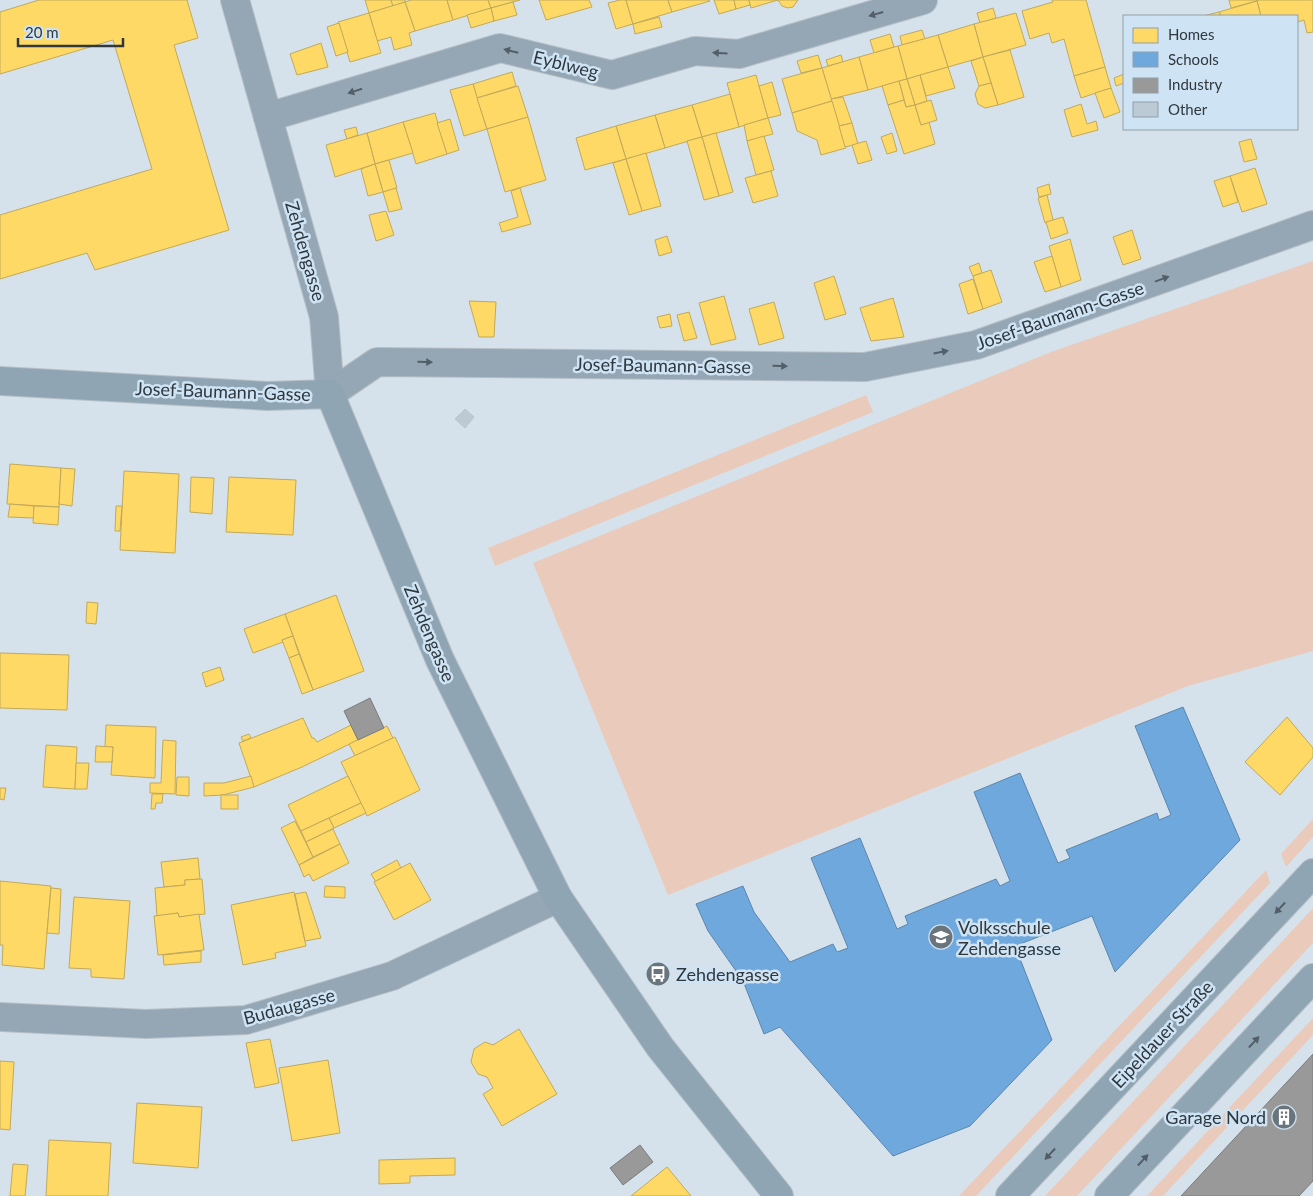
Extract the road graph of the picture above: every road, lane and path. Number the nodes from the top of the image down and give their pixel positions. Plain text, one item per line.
1 (235, 0) edge
2 (923, 0) edge
3 (268, 117) junction
4 (1313, 225) edge
5 (0, 381) edge
6 (330, 394) junction
7 (1313, 873) edge
8 (558, 898) junction
9 (1313, 978) edge
10 (0, 1017) edge
11 (779, 1196) edge
12 (1010, 1196) edge
13 (1109, 1196) edge

1 - 3 street, Zehdengasse
2 -> 3 street, Eyblweg
3 - 6 street, Zehdengasse
6 -> 4 street, Josef-Baumann-Gasse
5 - 6 street, Josef-Baumann-Gasse
6 - 8 street, Zehdengasse
7 -> 12 street, Eipeldauer Straße
8 - 10 street, Budaugasse
8 - 11 street, Zehdengasse
13 -> 9 street

